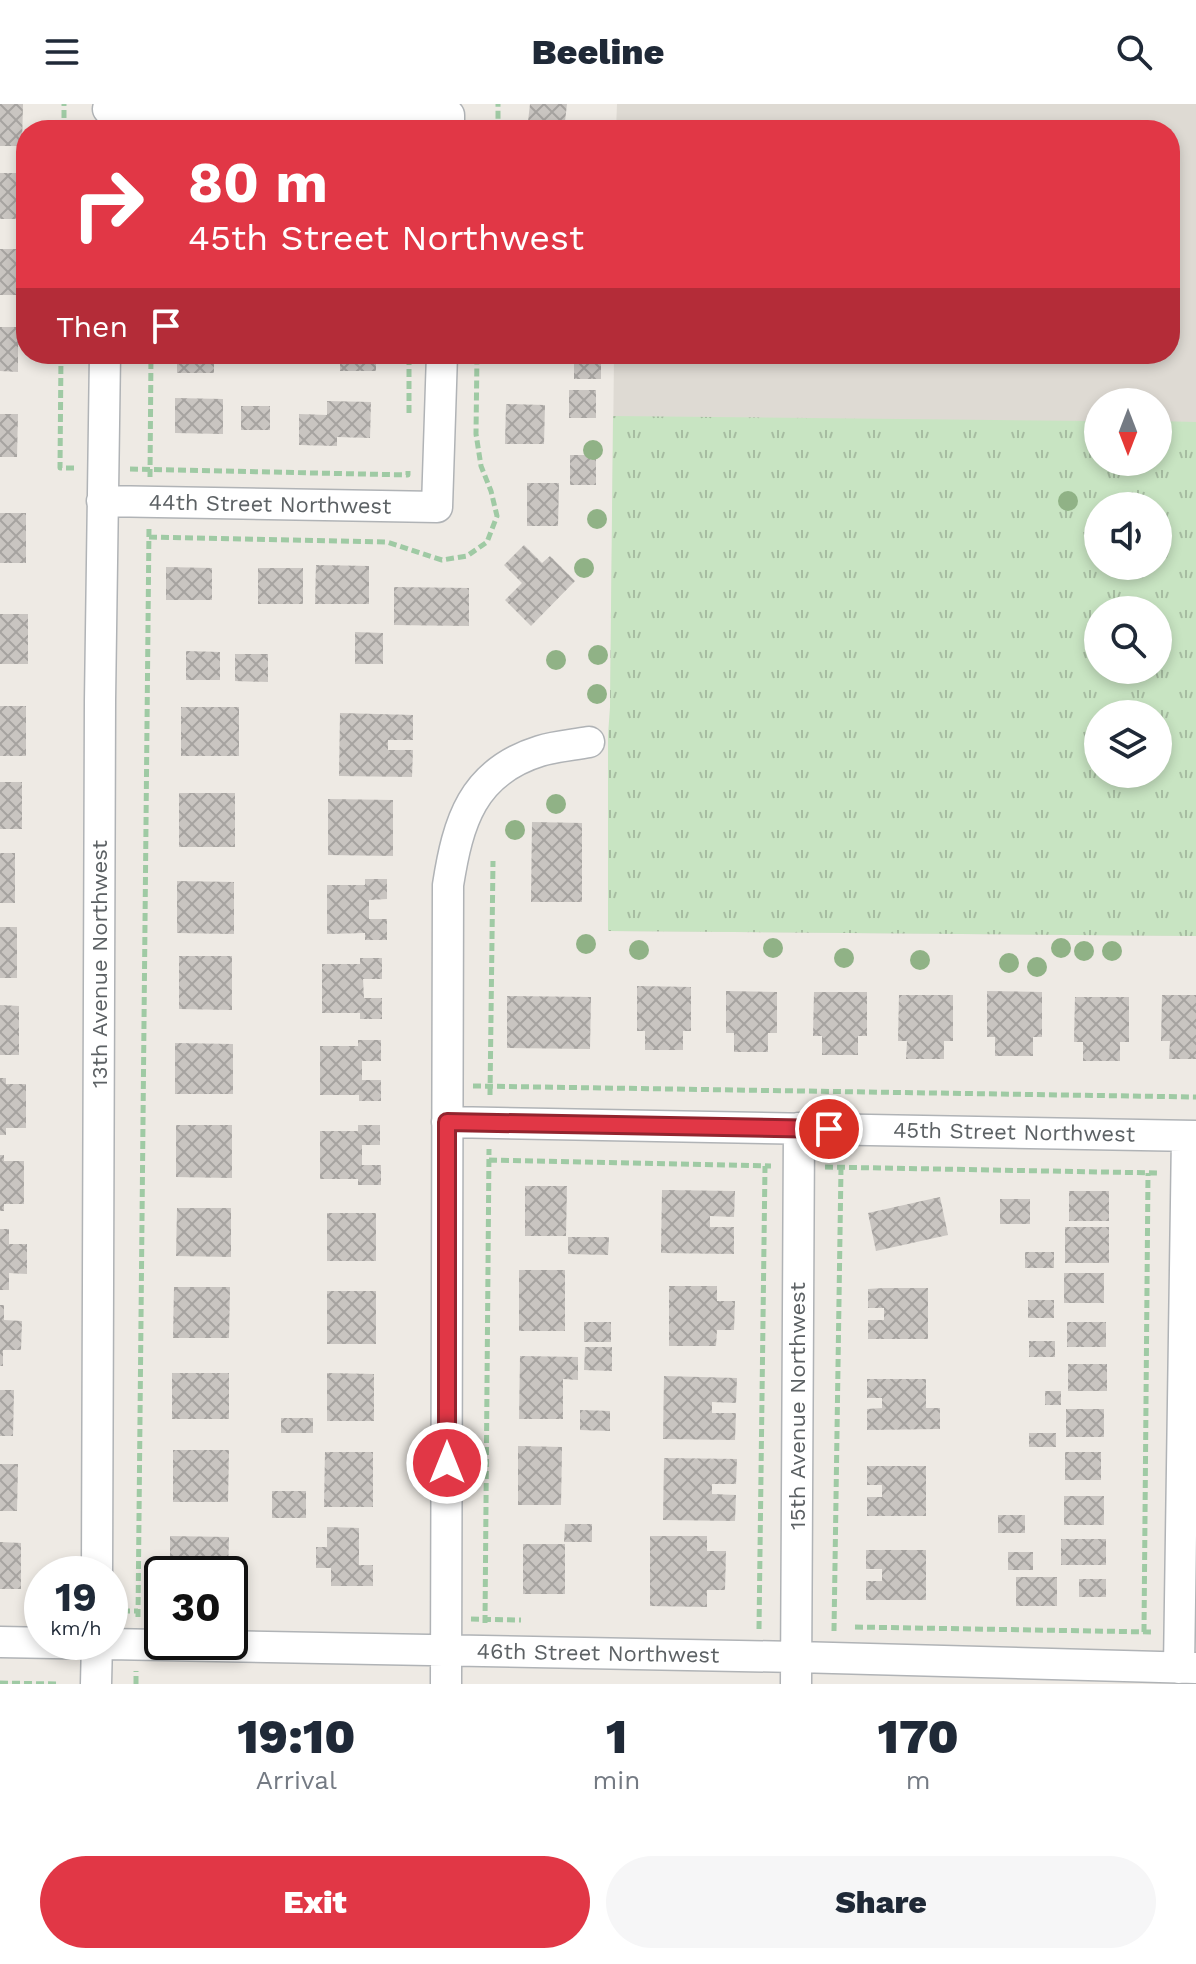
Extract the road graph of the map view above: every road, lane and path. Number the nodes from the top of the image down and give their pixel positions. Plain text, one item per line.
1 (108, 114) edge
2 (335, 120) edge
3 (61, 364) edge
4 (105, 364) edge
5 (151, 364) edge
6 (442, 364) edge
7 (477, 364) edge
8 (60, 468) dead end
9 (408, 475) dead end
10 (102, 501) junction
11 (589, 742) dead end
12 (493, 861) dead end
13 (1196, 1097) edge
14 (447, 1122) junction
15 (799, 1128) junction
16 (1191, 1136) edge
17 (97, 1556) edge
18 (128, 1611) edge
19 (485, 1619) dead end
20 (759, 1626) dead end
21 (835, 1627) dead end
22 (850, 1627) dead end
23 (0, 1642) edge
24 (24, 1642) edge
25 (128, 1643) edge
26 (446, 1651) junction
27 (97, 1660) edge
28 (1188, 1668) edge
29 (796, 1670) edge
30 (0, 1683) edge
31 (57, 1684) edge
32 (96, 1684) edge
33 (446, 1684) edge

1 - 2 street
3 - 8 path
4 - 10 street, 13th Avenue Northwest
5 - 9 path
6 - 10 street, 44th Street Northwest
7 - 18 path
10 - 17 street, 13th Avenue Northwest
11 - 14 street
12 - 13 path
14 - 15 street, 45th Street Northwest
14 - 26 street
15 - 16 street, 45th Street Northwest
15 - 29 street, 15th Avenue Northwest
16 - 28 street
19 - 20 path
21 - 22 path
23 - 24 street, 46th Street Northwest
25 - 26 street, 46th Street Northwest
26 - 29 street, 46th Street Northwest
26 - 33 street
27 - 32 street
28 - 29 street, 46th Street Northwest
30 - 31 path

